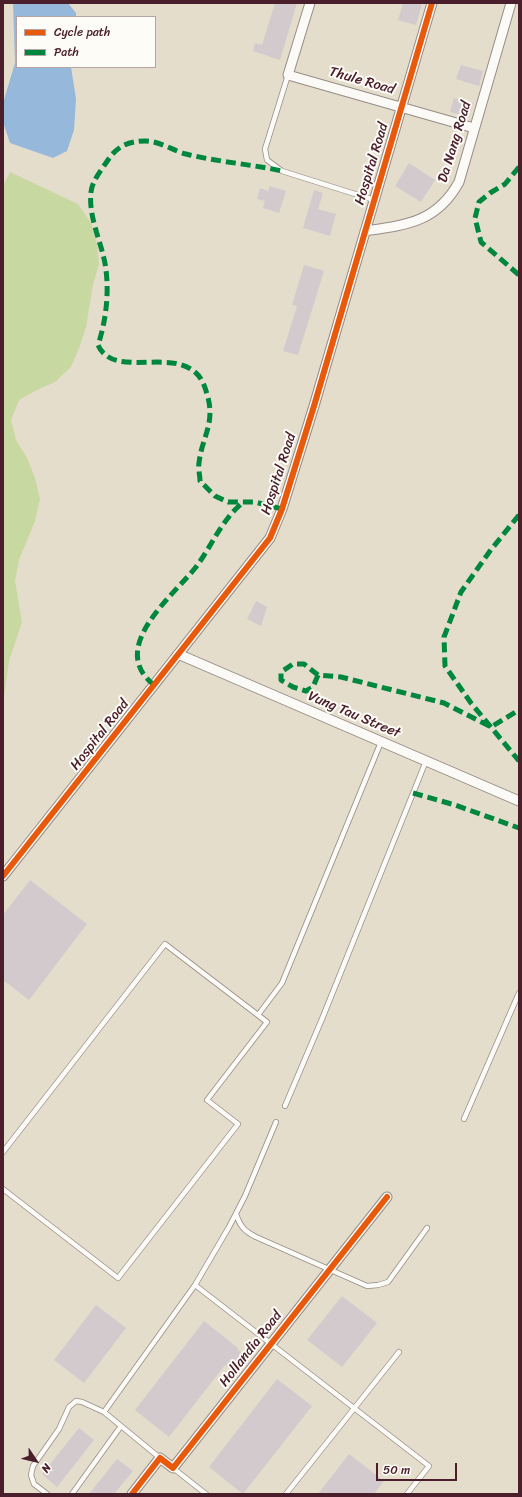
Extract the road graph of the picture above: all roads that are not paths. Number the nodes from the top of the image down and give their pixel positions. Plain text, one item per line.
1 (310, 3) edge
2 (432, 3) edge
3 (511, 3) edge
4 (288, 75) junction
5 (402, 107) junction
6 (474, 128) junction
7 (374, 200) junction
8 (365, 231) junction
9 (178, 654) junction
10 (381, 742) junction
11 (426, 761) junction
12 (519, 801) edge
13 (3, 876) edge
14 (519, 993) edge
15 (258, 1015) junction
16 (285, 1106) dead end
17 (464, 1119) dead end
18 (276, 1122) dead end
19 (3, 1152) edge
20 (3, 1189) edge
21 (387, 1197) dead end
22 (236, 1214) junction
23 (427, 1228) dead end
24 (329, 1270) junction
25 (195, 1285) junction
26 (271, 1344) junction
27 (399, 1352) dead end
28 (354, 1408) junction
29 (104, 1412) junction
30 (121, 1426) junction
31 (160, 1458) junction
32 (173, 1468) junction
33 (47, 1494) edge
34 (72, 1494) edge
35 (132, 1494) edge
36 (206, 1494) edge
37 (286, 1494) edge
38 (407, 1494) edge

1 - 4 street
2 - 5 street, Hospital Road
3 - 6 street, Da Nang Road
4 - 5 street, Thule Road
4 - 7 lane
5 - 6 street, Thule Road
5 - 7 street, Hospital Road
6 - 8 street, Da Nang Road
7 - 8 street, Hospital Road
8 - 9 street, Hospital Road
9 - 10 street, Vung Tau Street
9 - 13 street, Hospital Road
10 - 11 street, Vung Tau Street
10 - 15 lane
11 - 12 street, Vung Tau Street
11 - 16 lane
14 - 17 lane
15 - 19 lane
15 - 20 lane
18 - 22 lane
21 - 24 street, Hollandia Road
22 - 24 lane
22 - 25 lane
23 - 24 lane
24 - 26 street, Hollandia Road
25 - 26 lane
25 - 29 lane
26 - 28 lane
26 - 32 street, Hollandia Road
27 - 28 lane
28 - 37 lane
28 - 38 lane
29 - 30 lane
29 - 33 lane
30 - 31 lane
30 - 34 lane
31 - 32 street
31 - 35 street
32 - 36 lane

